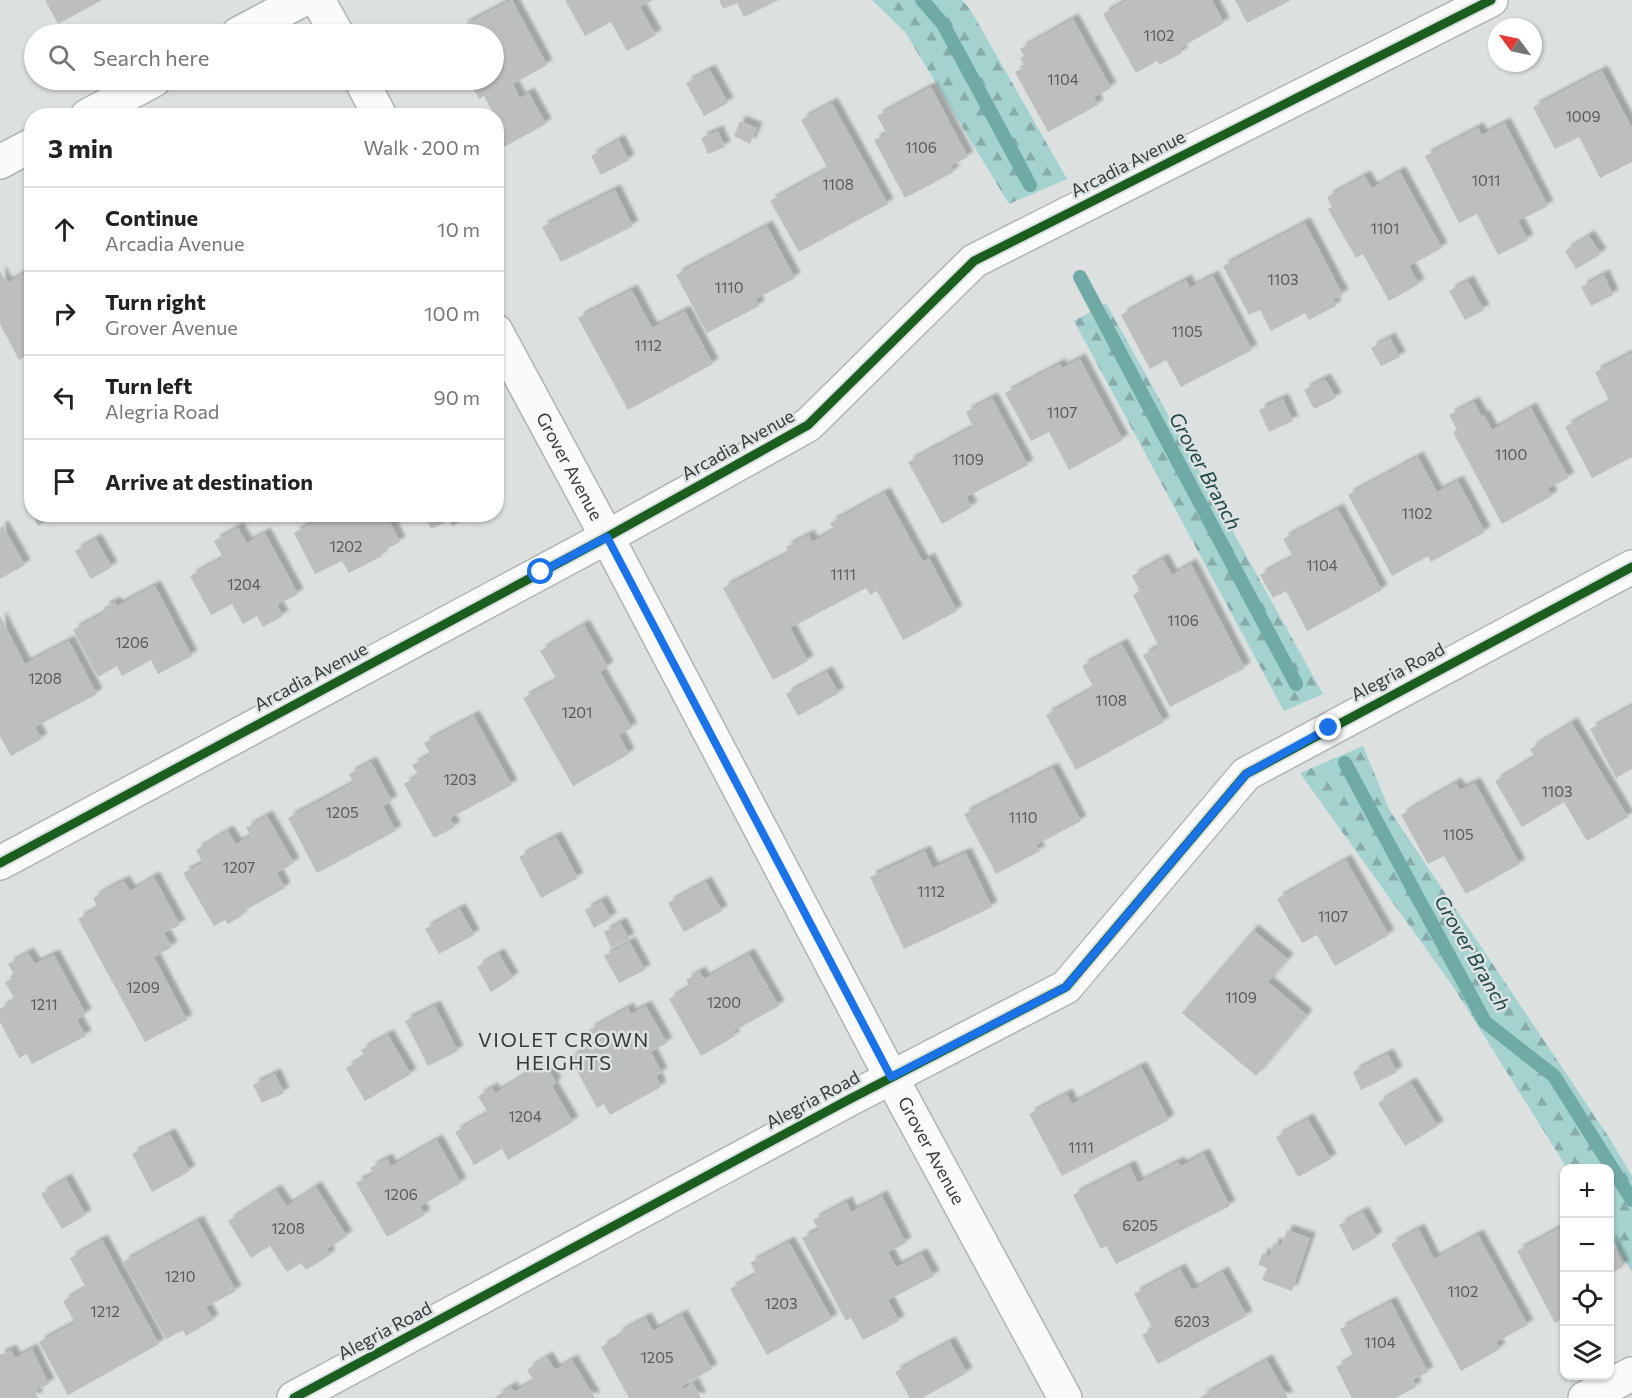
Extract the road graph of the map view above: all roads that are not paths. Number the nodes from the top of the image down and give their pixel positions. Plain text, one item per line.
1 (302, 0) edge
2 (318, 0) edge
3 (1491, 0) edge
4 (257, 24) edge
5 (331, 24) edge
6 (135, 90) edge
7 (366, 90) edge
8 (102, 108) edge
9 (376, 108) edge
10 (24, 149) edge
11 (0, 162) edge
12 (504, 346) edge
13 (607, 537) junction
14 (1632, 567) edge
15 (0, 863) edge
16 (891, 1077) junction
17 (1632, 1374) edge
18 (294, 1398) edge
19 (1065, 1398) edge
20 (1585, 1398) edge

1 - 4 street
2 - 5 street
3 - 13 street, Arcadia Avenue
6 - 8 street
7 - 9 street
10 - 11 street
12 - 13 street, Grover Avenue
13 - 15 street, Arcadia Avenue
13 - 16 street, Grover Avenue
14 - 16 street, Alegria Road
16 - 18 street, Alegria Road
16 - 19 street, Grover Avenue
17 - 20 street

